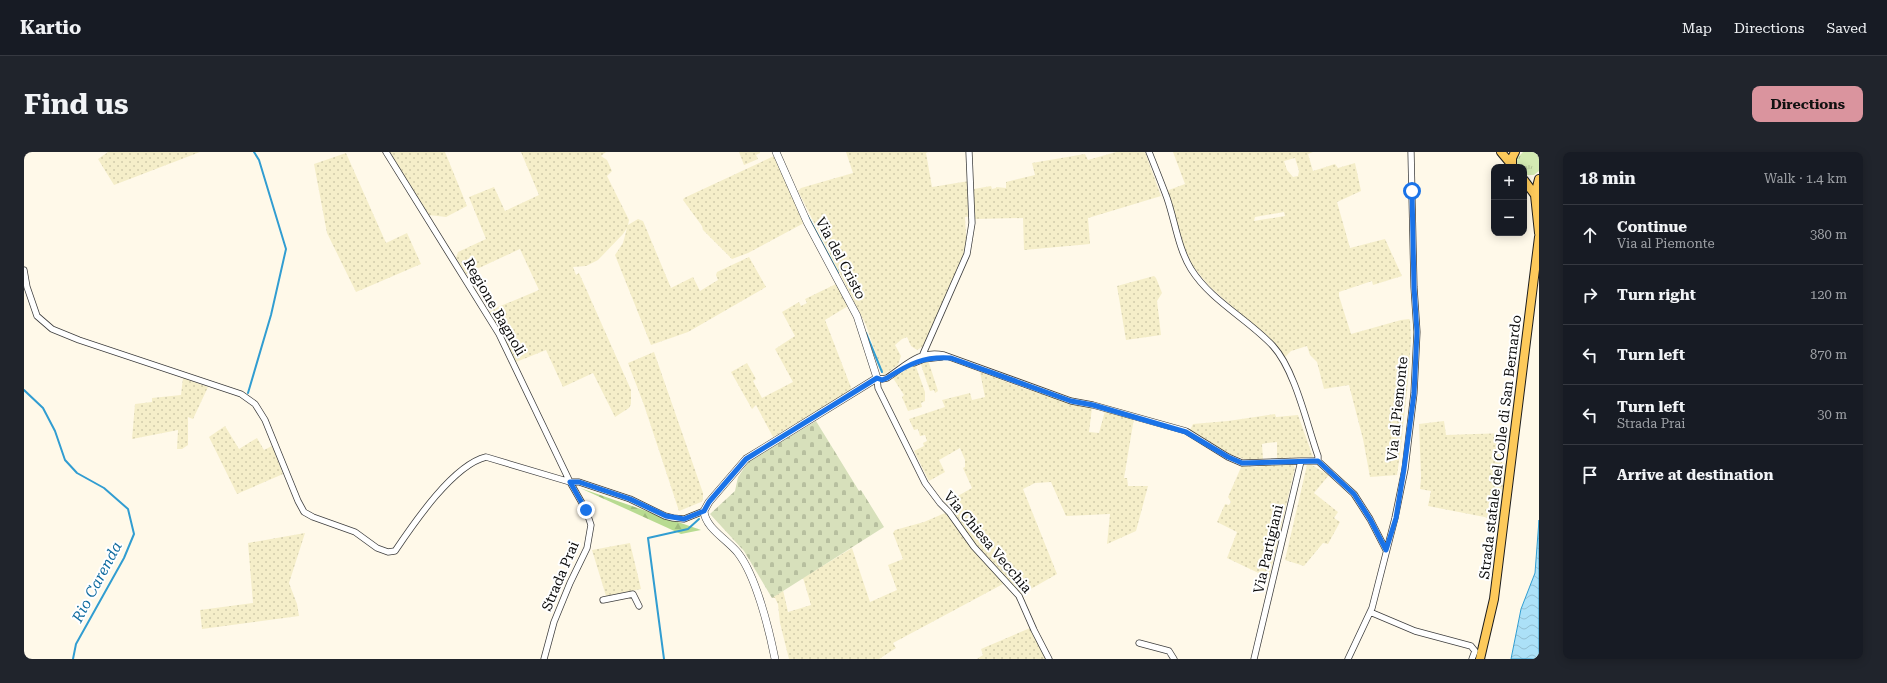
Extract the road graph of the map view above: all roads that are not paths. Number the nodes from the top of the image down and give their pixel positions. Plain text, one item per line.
1 (386, 152) edge
2 (776, 152) edge
3 (969, 152) edge
4 (1149, 152) edge
5 (1411, 152) edge
6 (1501, 152) edge
7 (1515, 152) edge
8 (1510, 164) edge
9 (1512, 164) edge
10 (1539, 178) edge
11 (1527, 180) edge
12 (1527, 184) edge
13 (1534, 194) junction
14 (1539, 234) edge
15 (1539, 237) edge
16 (24, 270) edge
17 (923, 354) junction
18 (951, 358) junction
19 (904, 367) junction
20 (877, 378) junction
21 (1301, 461) junction
22 (1318, 461) junction
23 (570, 482) junction
24 (704, 511) junction
25 (1386, 550) junction
26 (603, 600) dead end
27 (639, 606) dead end
28 (1370, 612) junction
29 (1139, 643) dead end
30 (544, 659) edge
31 (775, 659) edge
32 (1048, 659) edge
33 (1174, 659) edge
34 (1254, 659) edge
35 (1348, 659) edge
36 (1472, 659) edge
37 (1480, 659) edge

1 - 23 street, Regione Bagnoli
2 - 20 street, Via del Cristo
3 - 17 street
4 - 22 street
5 - 25 street, Via al Piemonte
6 - 8 main road
7 - 9 main road
10 - 11 main road
10 - 13 main road
12 - 13 main road
13 - 14 main road
15 - 37 main road, Strada statale del Colle di San Bernardo
16 - 23 street
17 - 18 street
17 - 19 street
18 - 19 street
18 - 21 street
19 - 20 street
20 - 24 street
20 - 32 street, Via Chiesa Vecchia
21 - 22 street
21 - 34 street, Via Partigiani
22 - 25 street
23 - 24 street
23 - 30 street, Strada Prai
24 - 31 street
25 - 28 street, Via al Piemonte
26 - 27 street
28 - 35 street, Via al Piemonte
28 - 36 street
29 - 33 street

